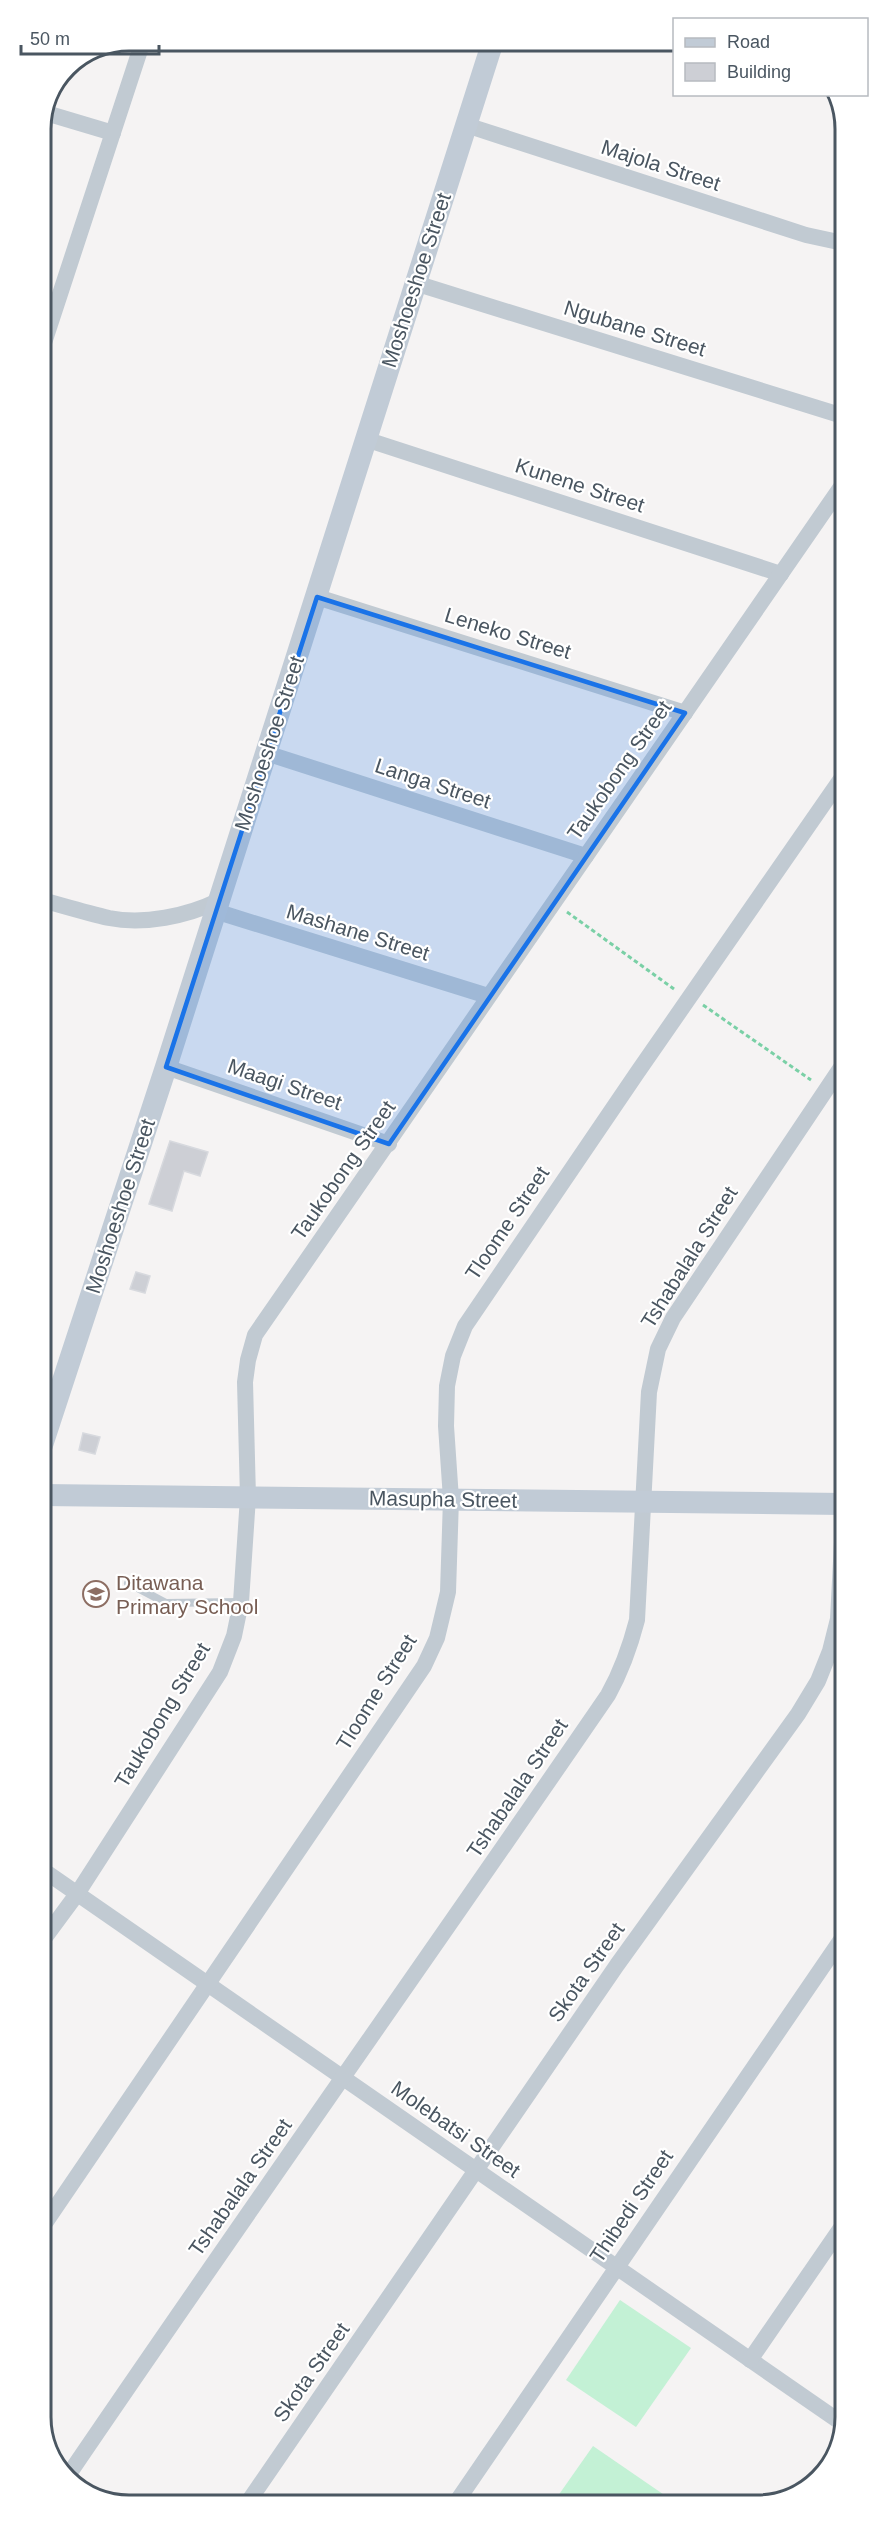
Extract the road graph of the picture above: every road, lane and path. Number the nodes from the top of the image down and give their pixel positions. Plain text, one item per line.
1 (139, 51) edge
2 (490, 51) edge
3 (53, 114) edge
4 (466, 125) junction
5 (113, 133) junction
6 (835, 241) edge
7 (415, 283) junction
8 (51, 322) edge
9 (835, 414) edge
10 (365, 440) junction
11 (835, 496) edge
12 (781, 574) junction
13 (317, 597) junction
14 (686, 713) junction
15 (266, 753) junction
16 (835, 788) edge
17 (586, 856) junction
18 (51, 902) edge
19 (217, 906) junction
20 (488, 996) junction
21 (166, 1067) junction
22 (835, 1076) edge
23 (389, 1144) junction
24 (51, 1419) edge
25 (51, 1495) edge
26 (248, 1497) junction
27 (451, 1499) junction
28 (644, 1502) junction
29 (835, 1504) edge
30 (128, 1583) dead end
31 (241, 1602) junction
32 (835, 1631) edge
33 (51, 1876) edge
34 (77, 1894) junction
35 (51, 1929) edge
36 (835, 1949) edge
37 (208, 1984) junction
38 (344, 2078) junction
39 (477, 2171) junction
40 (51, 2214) edge
41 (835, 2237) edge
42 (617, 2267) junction
43 (750, 2360) junction
44 (835, 2418) edge
45 (72, 2470) edge
46 (253, 2495) edge
47 (461, 2495) edge

1 - 5 street
2 - 4 street, Moshoeshoe Street
3 - 5 street
4 - 6 street, Majola Street
4 - 7 street, Moshoeshoe Street
5 - 8 street
7 - 9 street, Ngubane Street
7 - 10 street, Moshoeshoe Street
10 - 12 street, Kunene Street
10 - 13 street, Moshoeshoe Street
11 - 12 street, Taukobong Street
12 - 14 street, Taukobong Street
13 - 14 street, Leneko Street
13 - 15 street, Moshoeshoe Street
14 - 17 street, Taukobong Street
15 - 17 street, Langa Street
15 - 19 street, Moshoeshoe Street
16 - 27 street, Tloome Street
17 - 20 street, Taukobong Street
18 - 19 street
19 - 20 street, Mashane Street
19 - 21 street, Moshoeshoe Street
20 - 23 street, Taukobong Street
21 - 23 street, Maagi Street
21 - 24 street, Moshoeshoe Street
22 - 28 street, Tshabalala Street
23 - 26 street, Taukobong Street
25 - 26 street, Masupha Street
26 - 27 street, Masupha Street
26 - 31 street, Taukobong Street
27 - 28 street, Masupha Street
27 - 37 street, Tloome Street
28 - 29 street, Masupha Street
28 - 38 street, Tshabalala Street
30 - 31 lane
31 - 34 street, Taukobong Street
32 - 39 street, Skota Street
33 - 34 street, Molebatsi Street
34 - 35 street, Taukobong Street
34 - 37 street, Molebatsi Street
36 - 42 street, Thibedi Street
37 - 38 street, Molebatsi Street
37 - 40 street, Tloome Street
38 - 39 street, Molebatsi Street
38 - 45 street, Tshabalala Street
39 - 42 street, Molebatsi Street
39 - 46 street, Skota Street
41 - 43 street
42 - 43 street, Molebatsi Street
42 - 47 street, Thibedi Street
43 - 44 street, Molebatsi Street

